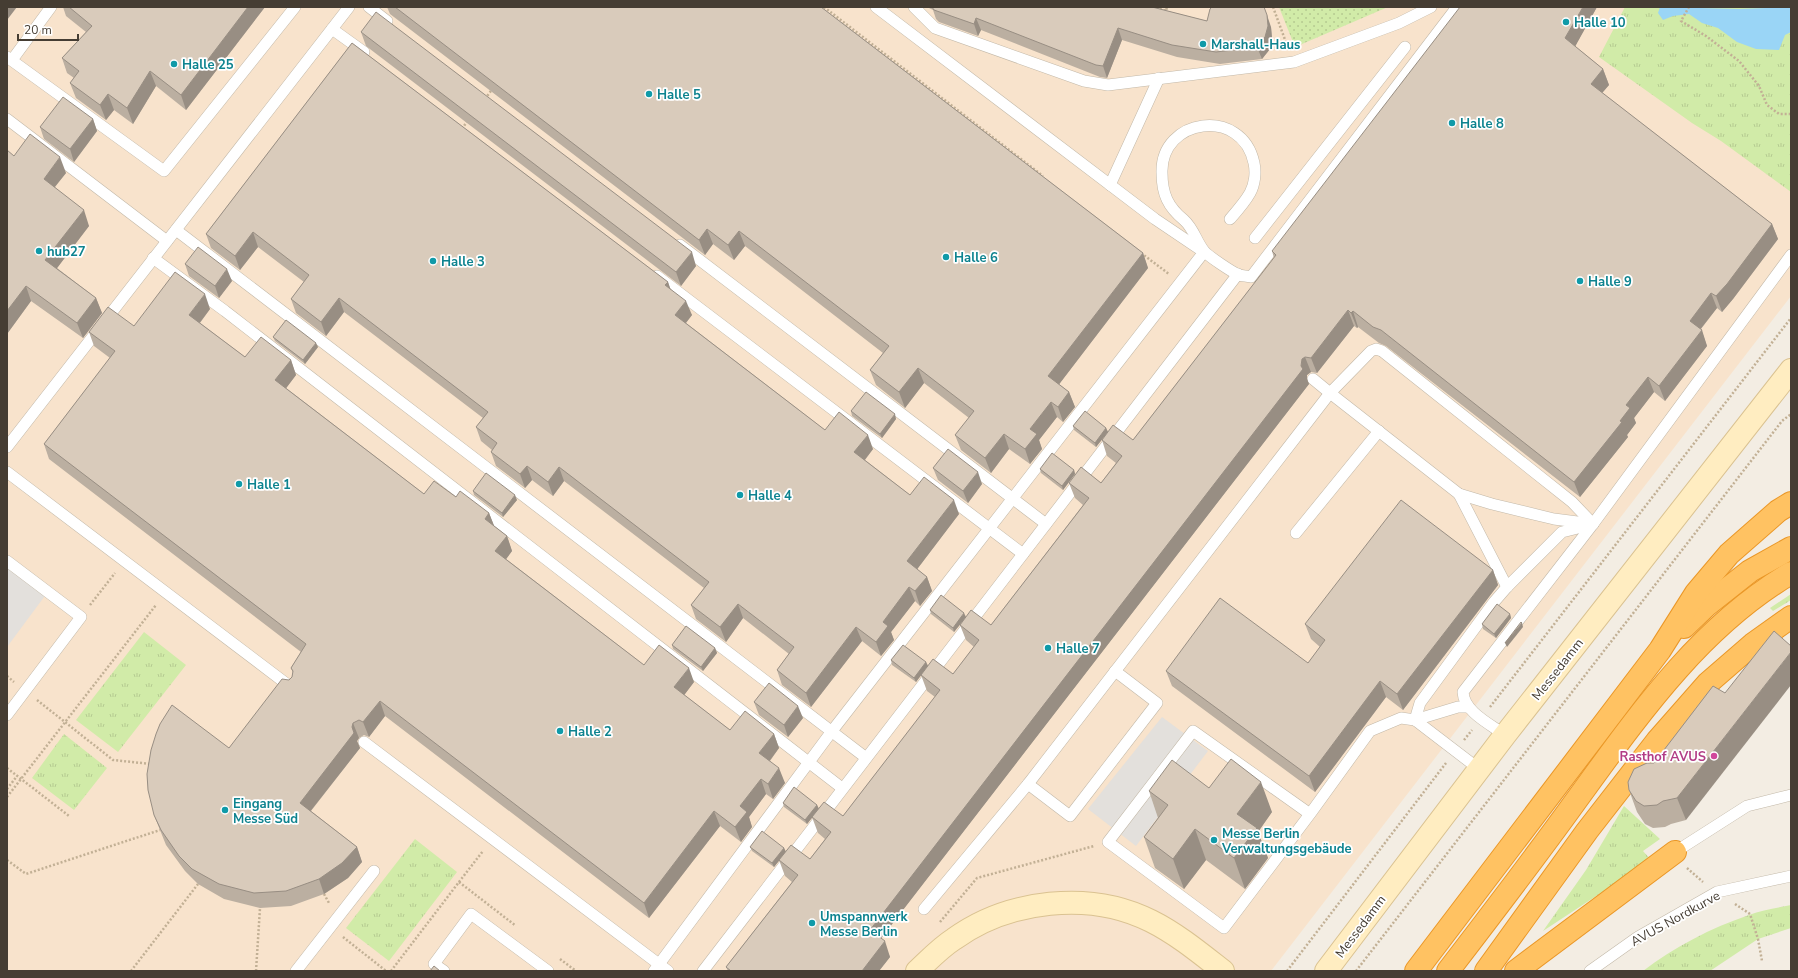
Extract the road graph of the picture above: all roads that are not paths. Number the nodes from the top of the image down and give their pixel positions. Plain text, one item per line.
1 (51, 7) edge
2 (295, 7) edge
3 (349, 7) edge
4 (368, 7) edge
5 (876, 7) edge
6 (914, 7) edge
7 (1431, 7) edge
8 (1457, 7) edge
9 (394, 26) edge
10 (332, 29) junction
11 (1405, 47) dead end
12 (370, 57) edge
13 (9, 58) edge
14 (1159, 78) junction
15 (7, 119) edge
16 (1110, 184) junction
17 (1230, 219) dead end
18 (176, 230) junction
19 (1255, 238) dead end
20 (672, 239) edge
21 (167, 241) junction
22 (1204, 252) junction
23 (1791, 255) edge
24 (153, 258) junction
25 (648, 269) edge
26 (1238, 274) junction
27 (1791, 370) edge
28 (1313, 379) dead end
29 (1330, 393) junction
30 (1380, 431) junction
31 (7, 447) edge
32 (7, 472) edge
33 (1459, 494) junction
34 (1013, 499) junction
35 (1791, 503) edge
36 (1046, 524) junction
37 (1593, 524) junction
38 (989, 529) junction
39 (1296, 533) dead end
40 (1791, 548) edge
41 (1023, 554) junction
42 (7, 562) edge
43 (1791, 573) edge
44 (1507, 587) junction
45 (1791, 618) edge
46 (1660, 650) junction
47 (1115, 671) junction
48 (292, 688) edge
49 (1468, 707) junction
50 (9, 709) edge
51 (1415, 720) junction
52 (832, 731) junction
53 (1505, 735) junction
54 (364, 742) dead end
55 (865, 757) junction
56 (808, 763) junction
57 (1479, 769) junction
58 (1028, 784) junction
59 (842, 788) junction
60 (1791, 795) edge
61 (1310, 814) junction
62 (1675, 852) joint
63 (374, 871) dead end
64 (1791, 876) edge
65 (924, 909) dead end
66 (660, 969) edge
67 (296, 971) edge
68 (444, 971) edge
69 (548, 971) edge
70 (703, 971) edge
71 (917, 971) edge
72 (1223, 971) edge
73 (1326, 971) edge
74 (1416, 971) edge
75 (1448, 971) edge
76 (1486, 971) edge
77 (1516, 971) edge
78 (1590, 971) edge

1 - 13 lane
2 - 13 lane
3 - 10 lane
4 - 9 lane
5 - 16 lane
6 - 14 lane
7 - 14 lane
8 - 26 lane
10 - 12 lane
10 - 18 lane
11 - 19 lane
14 - 16 lane
15 - 21 lane
16 - 22 lane
17 - 22 lane
18 - 21 lane
18 - 52 lane
20 - 34 lane
21 - 24 lane
22 - 26 lane
22 - 34 lane
23 - 37 lane
24 - 31 lane
24 - 56 lane
25 - 38 lane
26 - 36 lane
27 - 53 main road, Messedamm
28 - 29 lane
29 - 30 lane
29 - 37 lane
29 - 47 lane
30 - 33 lane
30 - 39 lane
32 - 48 lane
33 - 37 lane
33 - 44 lane
34 - 36 lane
34 - 38 lane
35 - 46 highway
36 - 41 lane
37 - 44 lane
37 - 49 lane
38 - 41 lane
38 - 52 lane
40 - 46 highway
41 - 55 lane
42 - 50 lane
43 - 75 highway
44 - 51 lane
45 - 76 highway
46 - 74 highway
47 - 58 lane
47 - 58 lane
49 - 51 lane
49 - 53 lane
51 - 57 lane
51 - 61 lane
52 - 55 lane
52 - 56 lane
53 - 57 main road, Messedamm
54 - 66 lane
55 - 59 lane
56 - 59 lane
56 - 66 lane
57 - 73 main road, Messedamm
58 - 65 lane
59 - 70 lane
60 - 62 lane
61 - 61 lane
62 - 77 highway
63 - 67 lane
64 - 78 lane, AVUS Nordkurve
68 - 69 lane
71 - 72 main road

